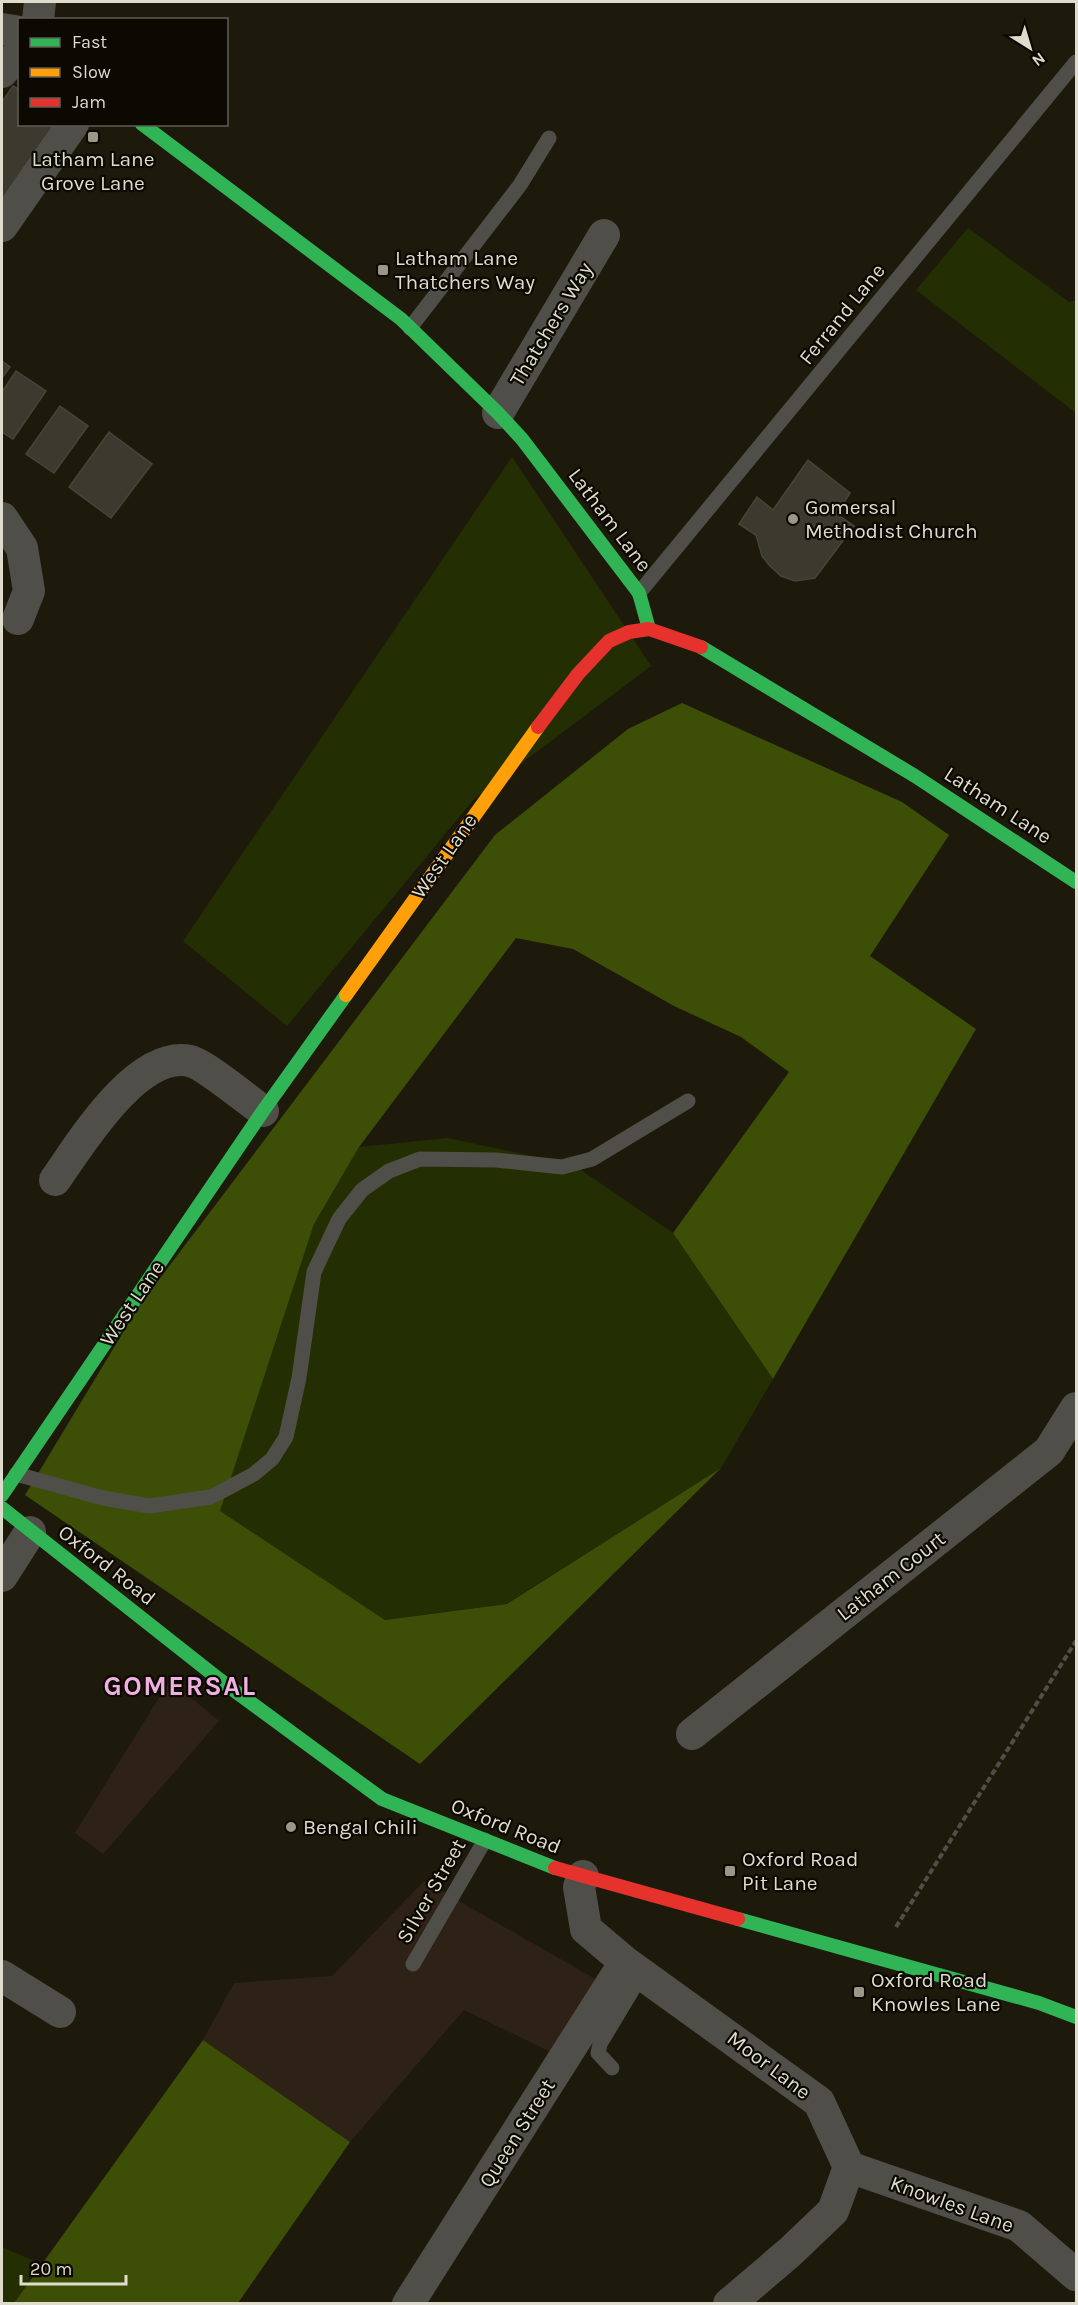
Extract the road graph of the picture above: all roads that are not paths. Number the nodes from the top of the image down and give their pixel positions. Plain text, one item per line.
1 (40, 2) edge
2 (38, 18) edge
3 (2, 29) edge
4 (18, 32) edge
5 (18, 54) edge
6 (1077, 62) edge
7 (2, 72) edge
8 (72, 126) edge
9 (145, 126) edge
10 (549, 138) dead end
11 (2, 226) edge
12 (603, 235) dead end
13 (410, 328) junction
14 (498, 414) junction
15 (2, 518) edge
16 (639, 593) junction
17 (18, 619) dead end
18 (649, 629) junction
19 (1077, 882) edge
20 (688, 1101) dead end
21 (262, 1111) junction
22 (55, 1180) dead end
23 (1077, 1408) edge
24 (16, 1474) junction
25 (2, 1495) edge
26 (2, 1508) edge
27 (30, 1532) junction
28 (2, 1576) edge
29 (692, 1734) dead end
30 (485, 1840) junction
31 (583, 1876) junction
32 (413, 1964) dead end
33 (634, 1968) junction
34 (2, 1976) edge
35 (60, 2012) dead end
36 (1077, 2017) edge
37 (612, 2068) dead end
38 (849, 2167) junction
39 (1077, 2275) edge
40 (408, 2304) edge
41 (729, 2304) edge

1 - 2 street
3 - 4 street
5 - 7 street
6 - 16 lane, Ferrand Lane
8 - 11 street
9 - 13 street, Latham Lane
10 - 13 lane
12 - 14 street, Thatchers Way
13 - 14 street, Latham Lane
14 - 16 street, Latham Lane
15 - 17 street
16 - 18 street, Latham Lane
18 - 19 street, Latham Lane
18 - 21 street, West Lane
20 - 24 lane
21 - 22 street
21 - 24 street, West Lane
23 - 29 street, Latham Court
24 - 25 street, West Lane
26 - 27 street, Oxford Road
27 - 28 street
27 - 30 street, Oxford Road
30 - 31 street, Oxford Road
30 - 32 lane, Silver Street
31 - 33 street, Moor Lane
31 - 36 street, Oxford Road
33 - 37 lane
33 - 38 street, Moor Lane
33 - 40 street, Queen Street
34 - 35 street
38 - 39 street, Knowles Lane
38 - 41 street

